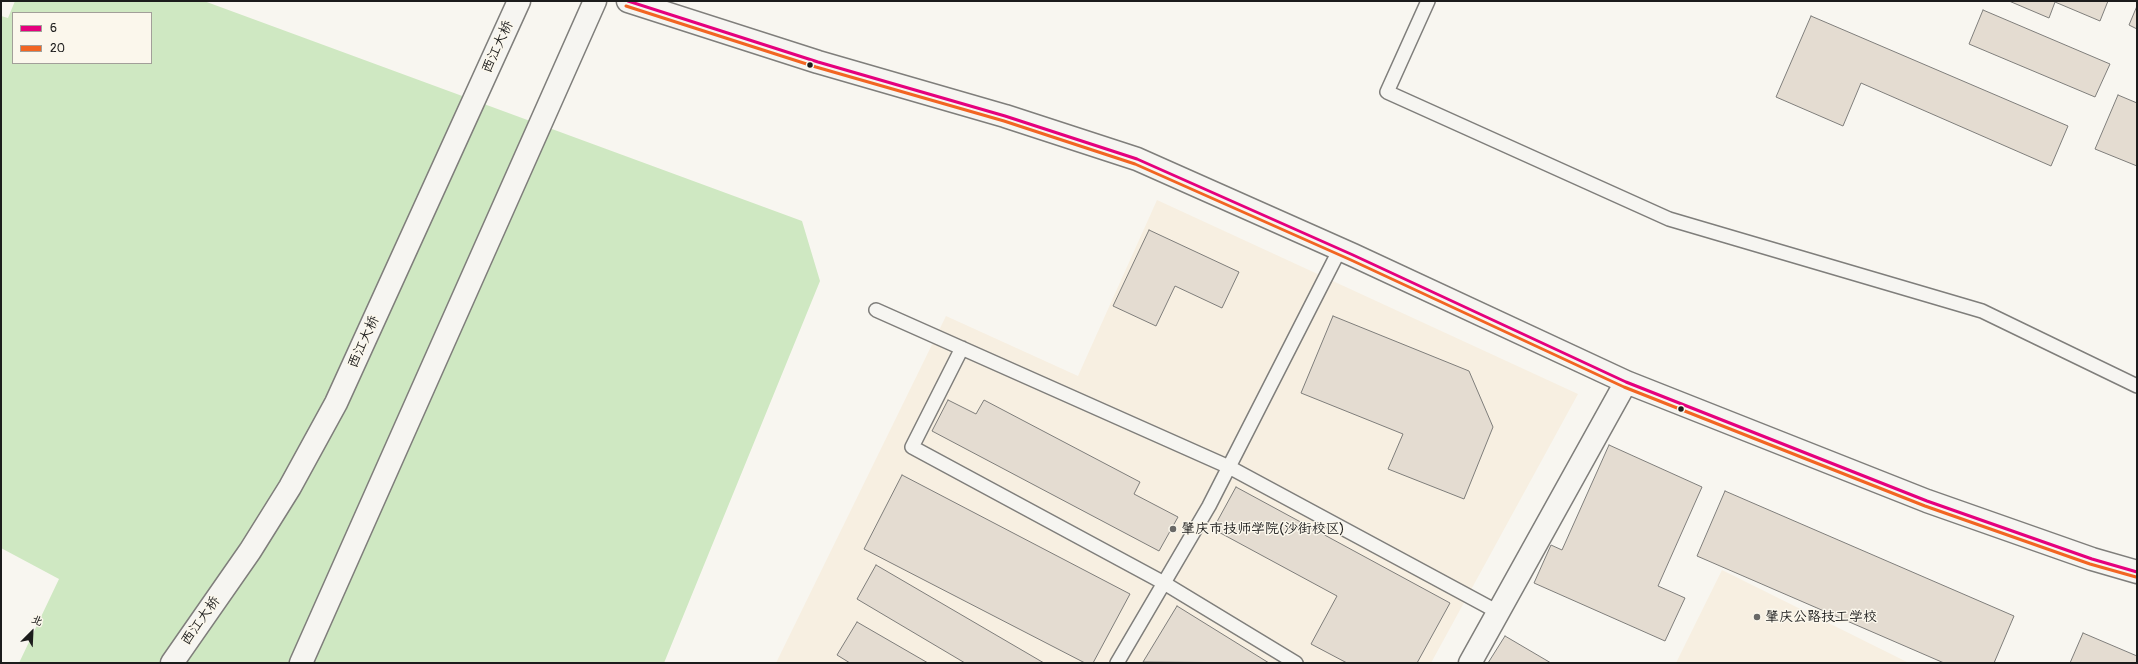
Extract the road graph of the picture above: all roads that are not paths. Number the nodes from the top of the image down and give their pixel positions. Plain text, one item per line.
1 (519, 1) edge
2 (595, 1) edge
3 (628, 1) edge
4 (1428, 1) edge
5 (1340, 249) junction
6 (876, 310) dead end
7 (962, 348) junction
8 (1626, 382) junction
9 (2137, 386) edge
10 (1229, 467) junction
11 (2137, 572) edge
12 (1164, 583) junction
13 (1498, 612) junction
14 (172, 663) edge
15 (301, 663) edge
16 (1117, 663) edge
17 (1296, 663) edge
18 (1470, 663) edge

1 - 14 street, 西江大桥
2 - 15 street
3 - 5 street
4 - 9 lane
5 - 8 street
5 - 10 lane
6 - 7 lane
7 - 10 lane
7 - 12 lane
8 - 11 street
8 - 13 street
10 - 12 lane
10 - 13 lane
12 - 16 lane
12 - 17 lane
13 - 18 street

